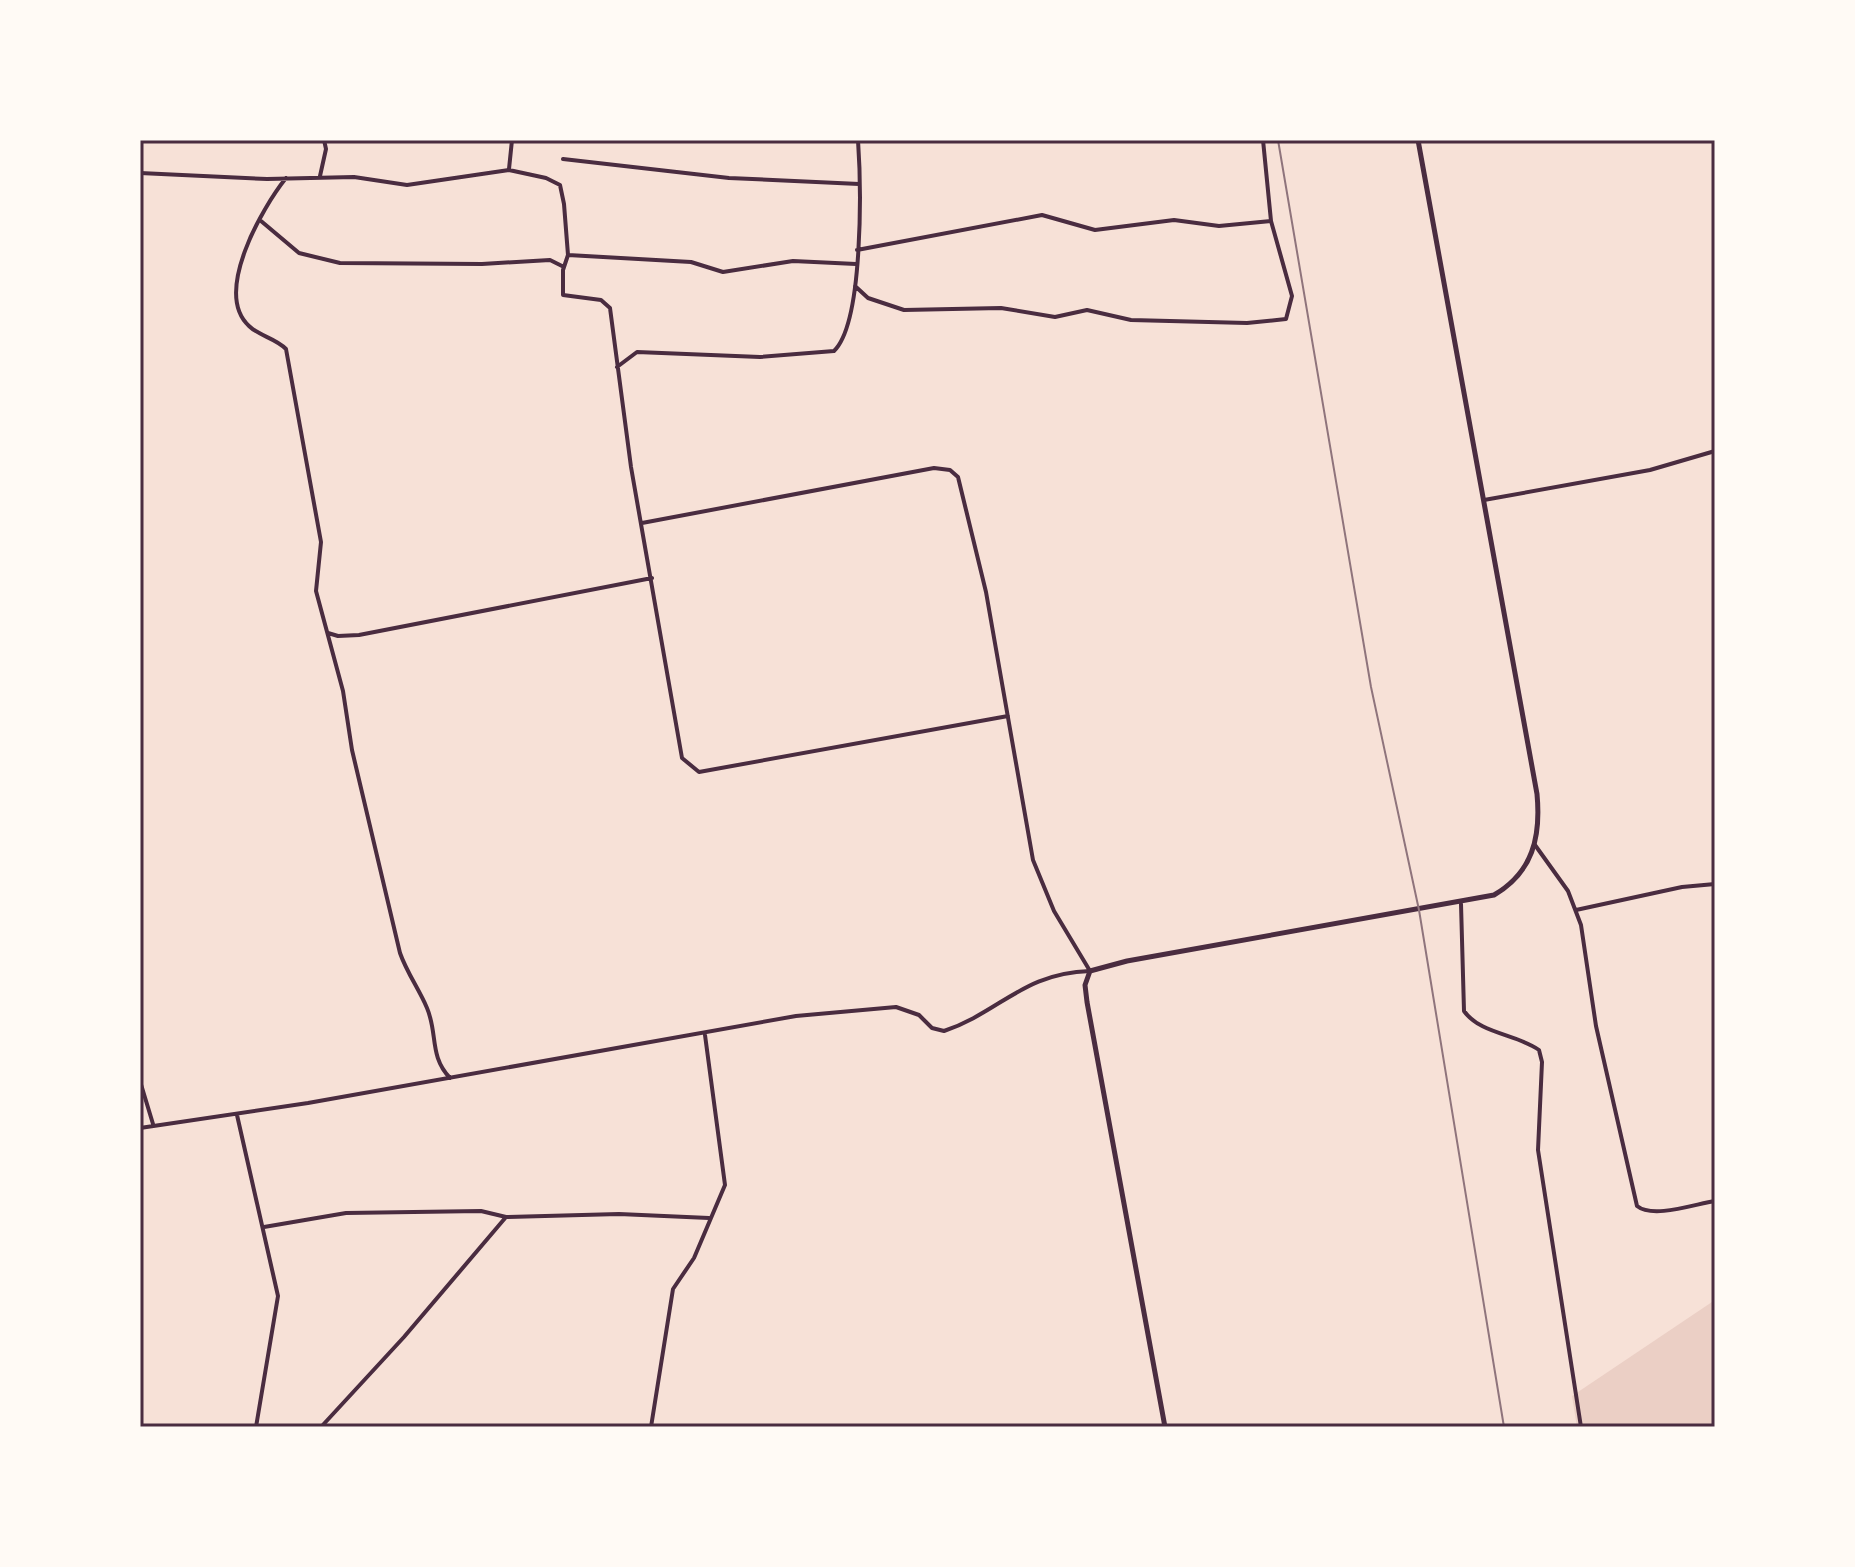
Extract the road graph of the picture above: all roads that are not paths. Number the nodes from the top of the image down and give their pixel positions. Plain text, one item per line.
1 (324, 140) edge
2 (512, 140) edge
3 (858, 140) edge
4 (1182, 140) edge
5 (1232, 140) edge
6 (1263, 140) edge
7 (1418, 140) edge
8 (563, 159) dead end
9 (509, 170) junction
10 (140, 173) edge
11 (320, 176) junction
12 (286, 178) junction
13 (859, 184) junction
14 (261, 221) junction
15 (1271, 221) junction
16 (857, 250) junction
17 (568, 255) junction
18 (856, 264) junction
19 (564, 267) junction
20 (855, 286) junction
21 (617, 367) junction
22 (1715, 451) edge
23 (1482, 500) junction
24 (642, 523) junction
25 (652, 578) junction
26 (327, 633) junction
27 (1008, 716) junction
28 (1535, 845) junction
29 (1715, 884) edge
30 (1461, 904) junction
31 (1576, 910) junction
32 (1090, 971) junction
33 (705, 1034) junction
34 (450, 1078) junction
35 (140, 1081) edge
36 (237, 1115) junction
37 (154, 1125) junction
38 (140, 1128) edge
39 (1715, 1201) edge
40 (506, 1217) junction
41 (709, 1218) junction
42 (264, 1227) junction
43 (256, 1427) edge
44 (321, 1427) edge
45 (651, 1427) edge
46 (1165, 1427) edge
47 (1581, 1427) edge

1 - 11 street
2 - 9 street
3 - 13 street
4 - 5 street
6 - 15 street
7 - 23 street
8 - 13 street
9 - 11 street
9 - 17 street
10 - 12 street
11 - 12 street
12 - 14 street
13 - 16 street
14 - 19 street
14 - 26 street
15 - 16 street
15 - 20 street
16 - 18 street
17 - 18 street
17 - 19 street
18 - 20 street
19 - 21 street
20 - 21 street
21 - 24 street
22 - 23 street
23 - 28 street
24 - 25 street
24 - 27 street
25 - 26 street
25 - 27 street
26 - 34 street
27 - 32 street
28 - 30 street
28 - 31 street
29 - 31 street
30 - 32 street
30 - 47 street
31 - 39 street
32 - 33 street
32 - 46 street
33 - 34 street
33 - 41 street
34 - 36 street
35 - 37 street
36 - 37 street
36 - 42 street
37 - 38 street
40 - 41 street
40 - 42 street
40 - 44 street
41 - 45 street
42 - 43 street

